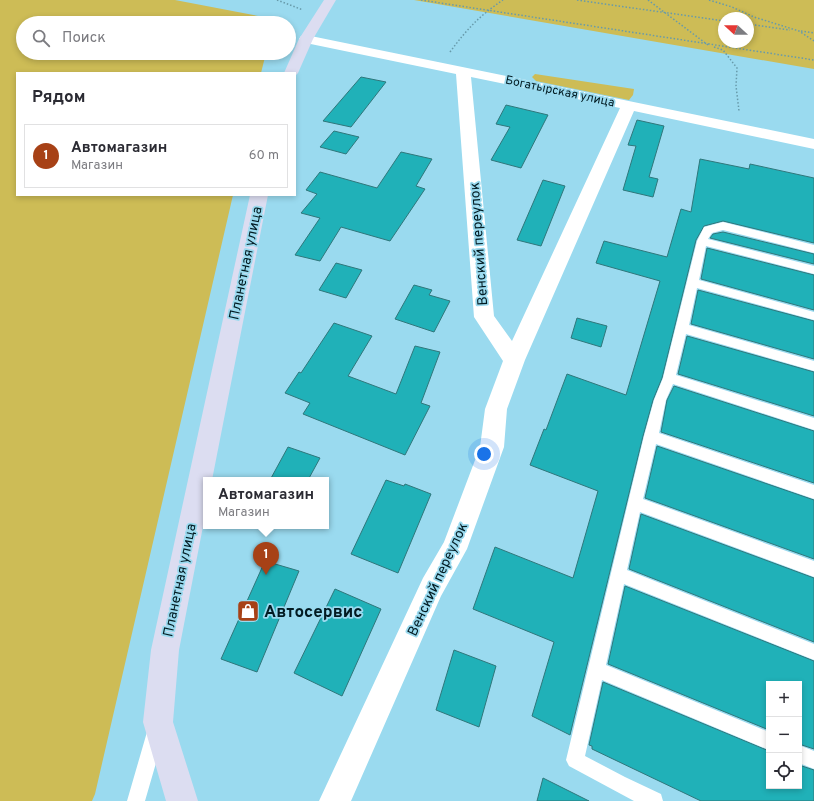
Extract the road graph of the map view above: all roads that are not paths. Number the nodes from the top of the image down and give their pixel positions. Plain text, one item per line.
1 (330, 0) edge
2 (306, 39) junction
3 (455, 64) junction
4 (292, 72) edge
5 (629, 105) junction
6 (814, 144) edge
7 (259, 196) edge
8 (702, 242) junction
9 (814, 249) edge
10 (814, 270) edge
11 (692, 282) junction
12 (814, 316) edge
13 (682, 328) junction
14 (514, 360) junction
15 (814, 366) edge
16 (669, 378) junction
17 (814, 424) edge
18 (651, 436) junction
19 (814, 492) edge
20 (635, 503) junction
21 (814, 569) edge
22 (618, 574) junction
23 (814, 652) edge
24 (596, 669) junction
25 (158, 722) junction
26 (766, 740) edge
27 (802, 755) edge
28 (814, 760) edge
29 (136, 801) edge
30 (182, 801) edge
31 (335, 801) edge
32 (654, 801) edge

1 - 2 main road
2 - 3 street, Богатырская улица
2 - 4 main road
3 - 5 street, Богатырская улица
3 - 14 street, Венский переулок
5 - 6 street, Богатырская улица
5 - 14 street
7 - 25 main road, Планетная улица
8 - 9 lane
8 - 10 lane
8 - 11 lane
11 - 12 lane
11 - 13 lane
13 - 15 lane
13 - 16 lane
14 - 31 street, Венский переулок
16 - 17 lane
16 - 18 lane
18 - 19 lane
18 - 20 lane
20 - 21 lane
20 - 22 lane
22 - 23 lane
22 - 24 lane
24 - 26 lane
24 - 32 lane
25 - 29 lane
25 - 30 main road, Планетная улица
27 - 28 lane

